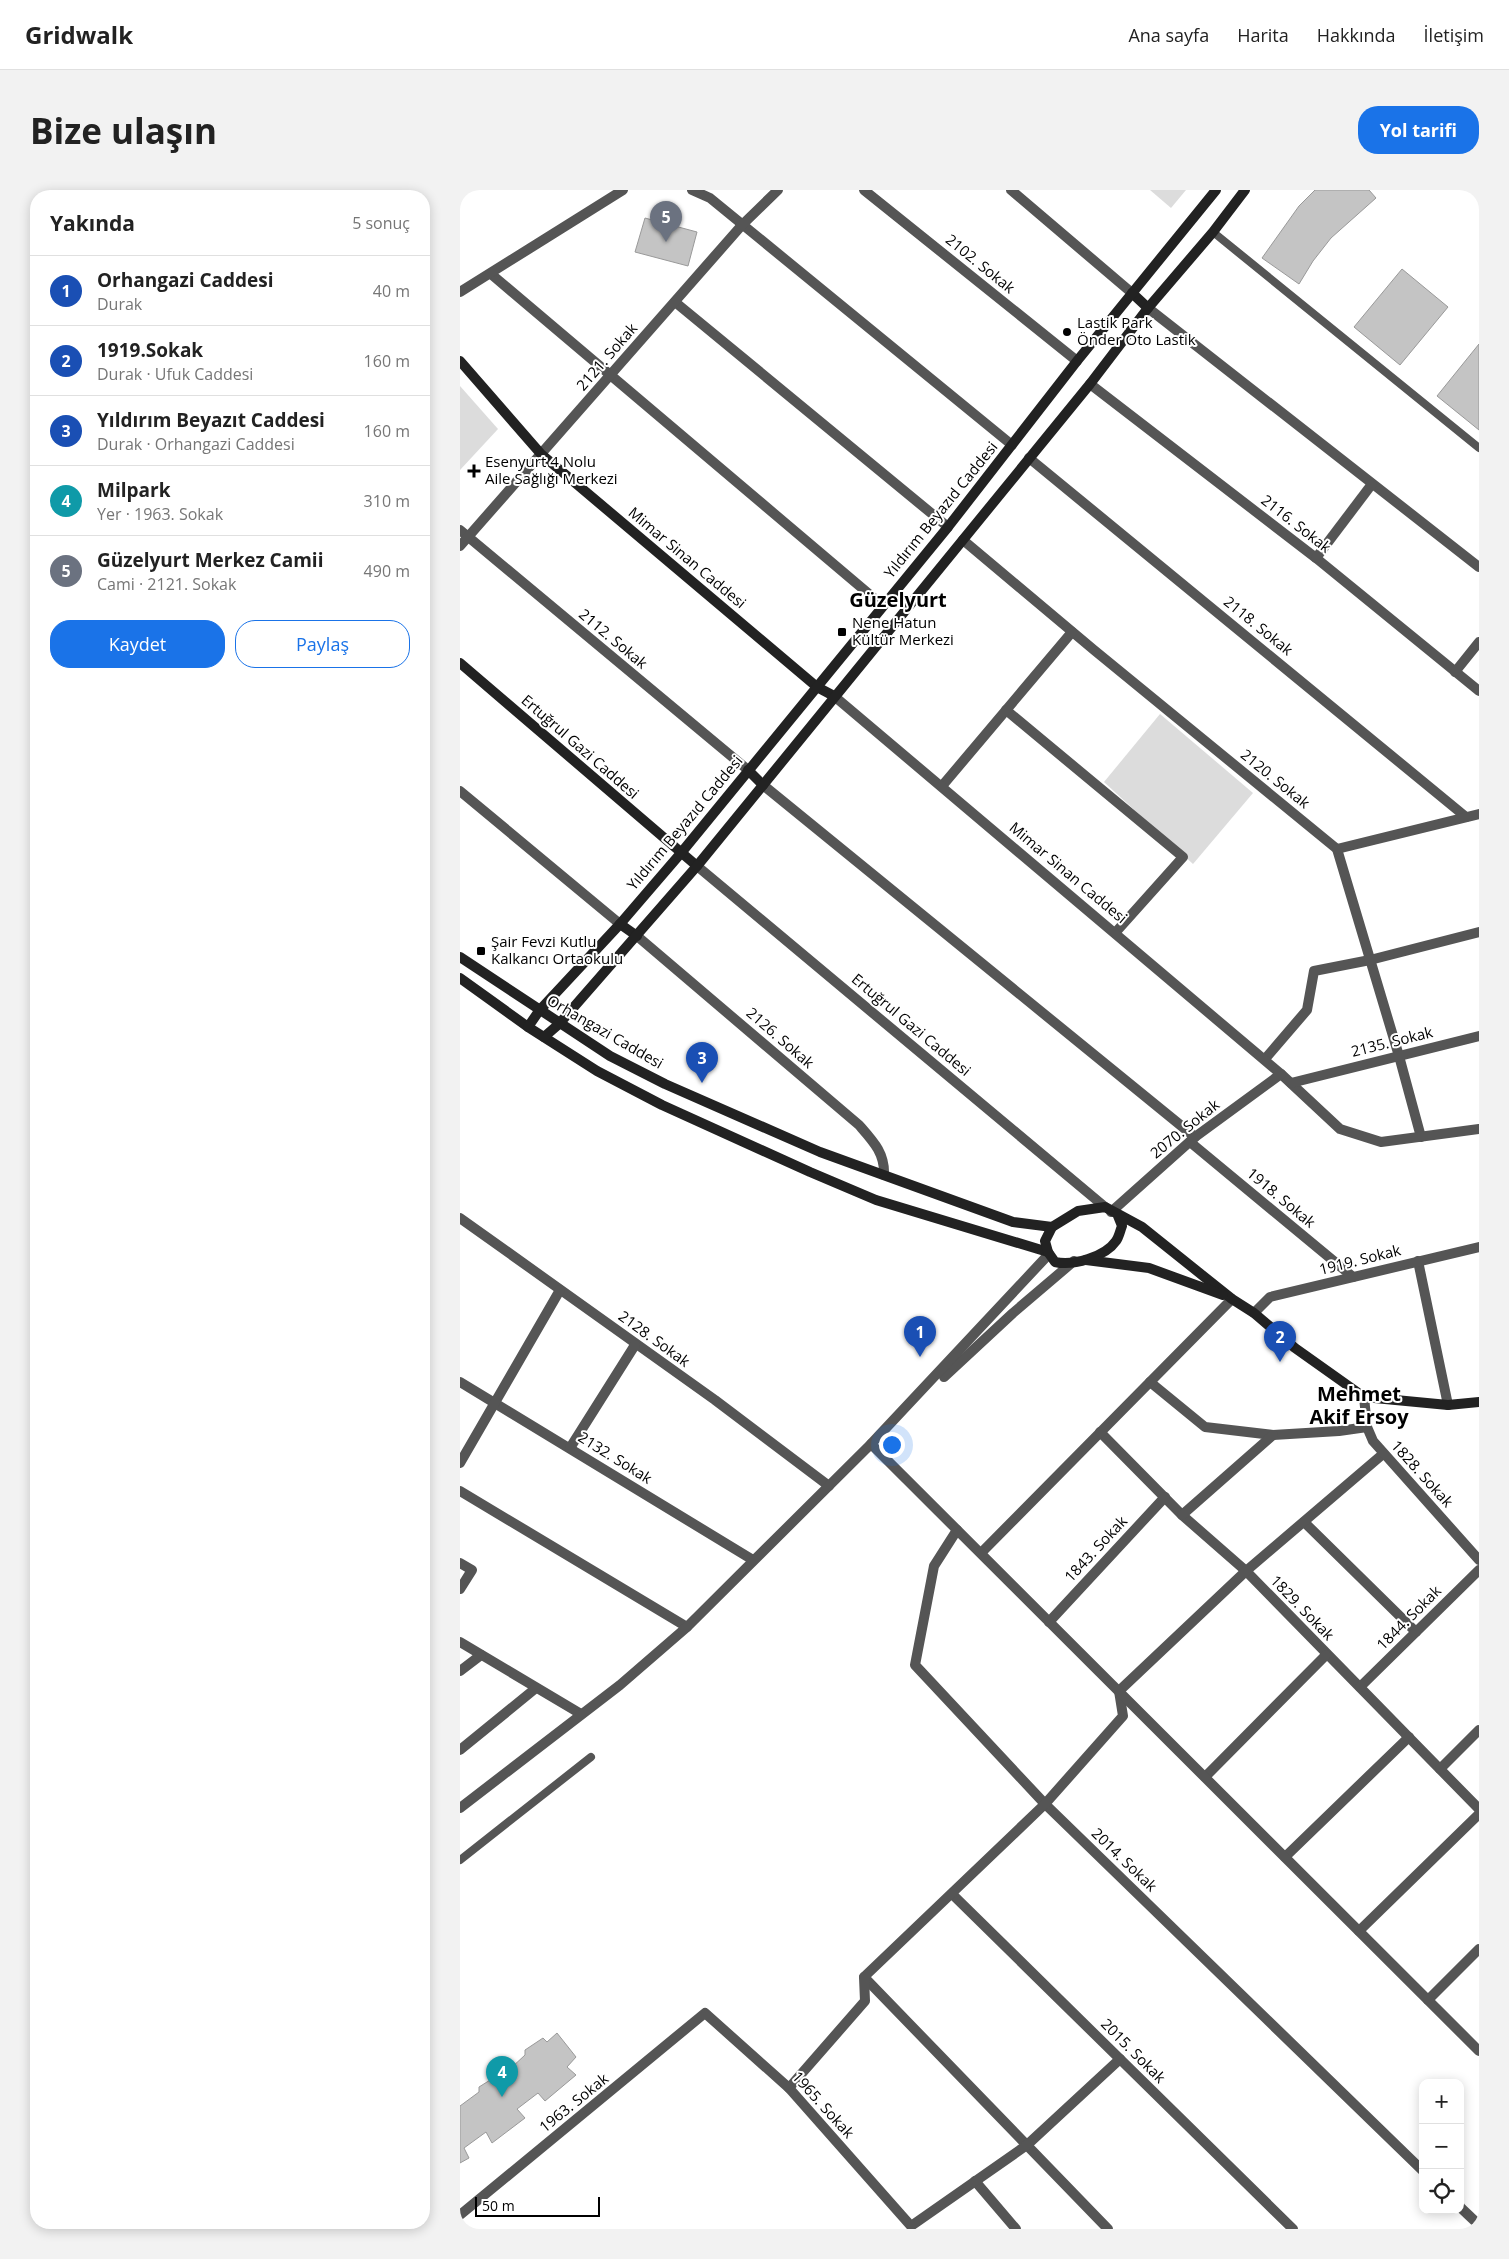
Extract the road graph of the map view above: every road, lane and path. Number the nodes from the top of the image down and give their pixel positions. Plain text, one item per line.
1 (622, 190) edge
2 (692, 190) edge
3 (778, 190) edge
4 (864, 190) edge
5 (1011, 190) edge
6 (1216, 190) edge
7 (1245, 190) edge
8 (742, 225) junction
9 (1213, 232) junction
10 (491, 274) junction
11 (460, 292) edge
12 (1132, 293) junction
13 (675, 302) junction
14 (1148, 308) junction
15 (460, 360) edge
16 (1077, 361) junction
17 (610, 375) junction
18 (1090, 384) junction
19 (1012, 445) junction
20 (1479, 448) edge
21 (541, 454) junction
22 (1029, 458) junction
23 (1372, 484) junction
24 (948, 527) junction
25 (464, 534) edge
26 (963, 540) junction
27 (460, 546) edge
28 (1316, 558) junction
29 (1479, 567) edge
30 (882, 605) junction
31 (1072, 632) junction
32 (1479, 642) edge
33 (460, 663) edge
34 (1455, 672) junction
35 (817, 687) junction
36 (1479, 691) edge
37 (834, 696) junction
38 (1006, 710) junction
39 (748, 770) junction
40 (763, 785) junction
41 (942, 786) junction
42 (460, 791) edge
43 (1479, 814) edge
44 (1466, 817) junction
45 (1337, 849) junction
46 (681, 853) junction
47 (697, 866) junction
48 (620, 924) junction
49 (1479, 932) edge
50 (1115, 933) junction
51 (637, 936) junction
52 (460, 957) edge
53 (1370, 960) junction
54 (460, 978) edge
55 (539, 1011) junction
56 (559, 1024) junction
57 (528, 1027) junction
58 (1479, 1036) edge
59 (544, 1037) junction
60 (1400, 1056) junction
61 (1265, 1059) junction
62 (1281, 1074) junction
63 (1291, 1083) junction
64 (1479, 1129) edge
65 (1421, 1137) junction
66 (1193, 1140) junction
67 (884, 1175) junction
68 (1111, 1212) junction
69 (461, 1221) edge
70 (1052, 1227) junction
71 (1479, 1247) edge
72 (1048, 1253) junction
73 (1078, 1261) junction
74 (1418, 1261) junction
75 (1353, 1277) junction
76 (560, 1290) junction
77 (1232, 1299) junction
78 (1254, 1313) junction
79 (635, 1345) junction
80 (460, 1382) edge
81 (1150, 1382) junction
82 (1364, 1397) junction
83 (494, 1402) junction
84 (1477, 1404) edge
85 (1448, 1405) junction
86 (1367, 1427) junction
87 (1100, 1432) junction
88 (1273, 1434) junction
89 (871, 1444) junction
90 (570, 1448) junction
91 (1383, 1454) junction
92 (460, 1463) edge
93 (829, 1486) junction
94 (460, 1491) edge
95 (1165, 1497) junction
96 (1182, 1515) junction
97 (1304, 1522) junction
98 (958, 1530) junction
99 (980, 1553) junction
100 (753, 1560) junction
101 (1479, 1560) edge
102 (460, 1563) edge
103 (1479, 1570) edge
104 (1246, 1571) junction
105 (460, 1589) edge
106 (1049, 1622) junction
107 (687, 1627) junction
108 (1416, 1632) junction
109 (460, 1642) edge
110 (481, 1655) junction
111 (1326, 1655) junction
112 (460, 1671) edge
113 (1360, 1687) junction
114 (536, 1688) junction
115 (1119, 1691) junction
116 (581, 1714) junction
117 (1479, 1730) edge
118 (1409, 1737) junction
119 (460, 1750) edge
120 (591, 1757) dead end
121 (1440, 1768) junction
122 (1205, 1777) junction
123 (1045, 1804) junction
124 (460, 1808) edge
125 (1479, 1809) edge
126 (1479, 1814) edge
127 (1285, 1857) junction
128 (460, 1860) edge
129 (952, 1894) junction
130 (1359, 1931) junction
131 (1479, 1949) edge
132 (864, 1976) junction
133 (1428, 2000) junction
134 (705, 2013) joint
135 (1479, 2051) edge
136 (1120, 2059) junction
137 (789, 2088) junction
138 (1027, 2145) junction
139 (1422, 2169) edge
140 (975, 2181) junction
141 (1464, 2211) edge
142 (460, 2215) edge
143 (1479, 2225) edge
144 (911, 2228) edge
145 (1016, 2229) edge
146 (1108, 2229) edge
147 (1293, 2229) edge

1 - 10 street
2 - 8 street
3 - 8 street, 2121. Sokak
4 - 16 street, 2102. Sokak
5 - 12 street
6 - 12 main road, Yıldırım Beyazıd Caddesi
7 - 9 main road
8 - 13 street, 2121. Sokak
8 - 19 street
9 - 14 main road
9 - 20 lane
10 - 11 street
10 - 17 street
12 - 14 main road
12 - 16 main road, Yıldırım Beyazıd Caddesi
13 - 17 street, 2121. Sokak
13 - 24 street
14 - 18 main road
14 - 23 street
15 - 21 main road, Mimar Sinan Caddesi
16 - 19 main road, Yıldırım Beyazıd Caddesi
17 - 21 street, 2121. Sokak
17 - 30 street
18 - 22 main road
18 - 28 street, 2116. Sokak
19 - 24 main road, Yıldırım Beyazıd Caddesi
21 - 25 street, 2121. Sokak
21 - 35 main road, Mimar Sinan Caddesi
22 - 26 main road
22 - 44 street, 2118. Sokak
23 - 28 street
23 - 29 street
24 - 26 main road
24 - 30 main road, Yıldırım Beyazıd Caddesi
25 - 27 street, 2121. Sokak
25 - 39 street, 2112. Sokak
26 - 31 street, 2120. Sokak
26 - 37 main road
28 - 34 street, 2116. Sokak
30 - 35 main road, Yıldırım Beyazıd Caddesi
31 - 38 street
31 - 45 street, 2120. Sokak
32 - 34 street
33 - 46 main road, Ertuğrul Gazi Caddesi
34 - 36 street, 2116. Sokak
35 - 37 main road, Mimar Sinan Caddesi
35 - 39 main road, Yıldırım Beyazıd Caddesi
37 - 40 main road
37 - 41 street, Mimar Sinan Caddesi
38 - 41 street
38 - 50 street
39 - 40 main road
39 - 46 main road, Yıldırım Beyazıd Caddesi
40 - 47 main road
40 - 66 street, 1918. Sokak
41 - 50 street, Mimar Sinan Caddesi
42 - 48 street
43 - 44 street
44 - 45 street
45 - 53 street
46 - 47 main road, Ertuğrul Gazi Caddesi
46 - 48 main road, Yıldırım Beyazıd Caddesi
47 - 51 main road
47 - 68 street, Ertuğrul Gazi Caddesi
48 - 51 main road
48 - 55 main road, Yıldırım Beyazıd Caddesi
49 - 53 street
50 - 61 street, Mimar Sinan Caddesi
51 - 56 main road
51 - 67 street, 2126. Sokak
52 - 55 main road, Orhangazi Caddesi
53 - 60 street
53 - 61 street
54 - 57 main road
55 - 56 main road, Orhangazi Caddesi
55 - 57 main road, Yıldırım Beyazıd Caddesi
56 - 59 main road
56 - 67 main road, Orhangazi Caddesi
57 - 59 main road
58 - 60 street, 2135. Sokak
59 - 72 main road
60 - 63 street, 2135. Sokak
60 - 65 street
61 - 62 street, Mimar Sinan Caddesi
62 - 63 street, Mimar Sinan Caddesi
62 - 66 street, 2070. Sokak
63 - 65 street, Mimar Sinan Caddesi
64 - 65 street, Mimar Sinan Caddesi
66 - 68 street, 2070. Sokak
66 - 75 street, 1918. Sokak
67 - 70 main road, Orhangazi Caddesi
68 - 70 main road
68 - 73 main road
68 - 77 main road
69 - 76 street, 2128. Sokak
70 - 72 main road
71 - 74 street, 1919. Sokak
72 - 73 main road
72 - 89 street
73 - 77 main road
73 - 89 street
74 - 75 street, 1919. Sokak
74 - 85 street
75 - 78 street, 1919. Sokak
76 - 79 street, 2128. Sokak
76 - 83 street
77 - 78 main road
77 - 81 street
78 - 82 main road
79 - 90 street
79 - 93 street, 2128. Sokak
80 - 83 street, 2132. Sokak
81 - 87 street
81 - 88 street
82 - 85 main road
82 - 86 street, 1828. Sokak
83 - 90 street, 2132. Sokak
83 - 92 street
84 - 85 main road
86 - 88 street
86 - 91 street, 1828. Sokak
87 - 95 street, 1829. Sokak
87 - 99 street
88 - 96 street
89 - 93 street
89 - 98 street
90 - 100 street, 2132. Sokak
91 - 97 street
91 - 101 street, 1828. Sokak
93 - 100 street
94 - 107 street
95 - 96 street, 1829. Sokak
95 - 106 street, 1843. Sokak
96 - 104 street, 1829. Sokak
97 - 104 street
97 - 108 street
98 - 99 street
98 - 123 street, 2014. Sokak
99 - 106 street
100 - 107 street
102 - 105 street
103 - 108 street, 1844. Sokak
104 - 111 street, 1829. Sokak
104 - 115 street
106 - 115 street
107 - 116 street
108 - 113 street, 1844. Sokak
109 - 110 street
110 - 112 street
110 - 114 street
111 - 113 street, 1829. Sokak
111 - 122 street
113 - 118 street, 1829. Sokak
114 - 116 street
114 - 119 street
115 - 122 street
115 - 123 street
116 - 124 street
117 - 121 street
118 - 121 street, 1829. Sokak
118 - 127 street
120 - 128 lane
121 - 125 street, 1829. Sokak
122 - 127 street
123 - 129 street
123 - 139 street, 2014. Sokak
126 - 130 street
127 - 130 street
129 - 132 street
129 - 136 street, 2015. Sokak
130 - 133 street
131 - 133 street
132 - 137 street
132 - 138 street
133 - 135 street
134 - 137 street, 1965. Sokak
134 - 142 street, 1963. Sokak
136 - 138 street
136 - 147 street, 2015. Sokak
137 - 144 street, 1965. Sokak
138 - 140 street
138 - 146 street
140 - 144 street
140 - 145 street
141 - 143 street

